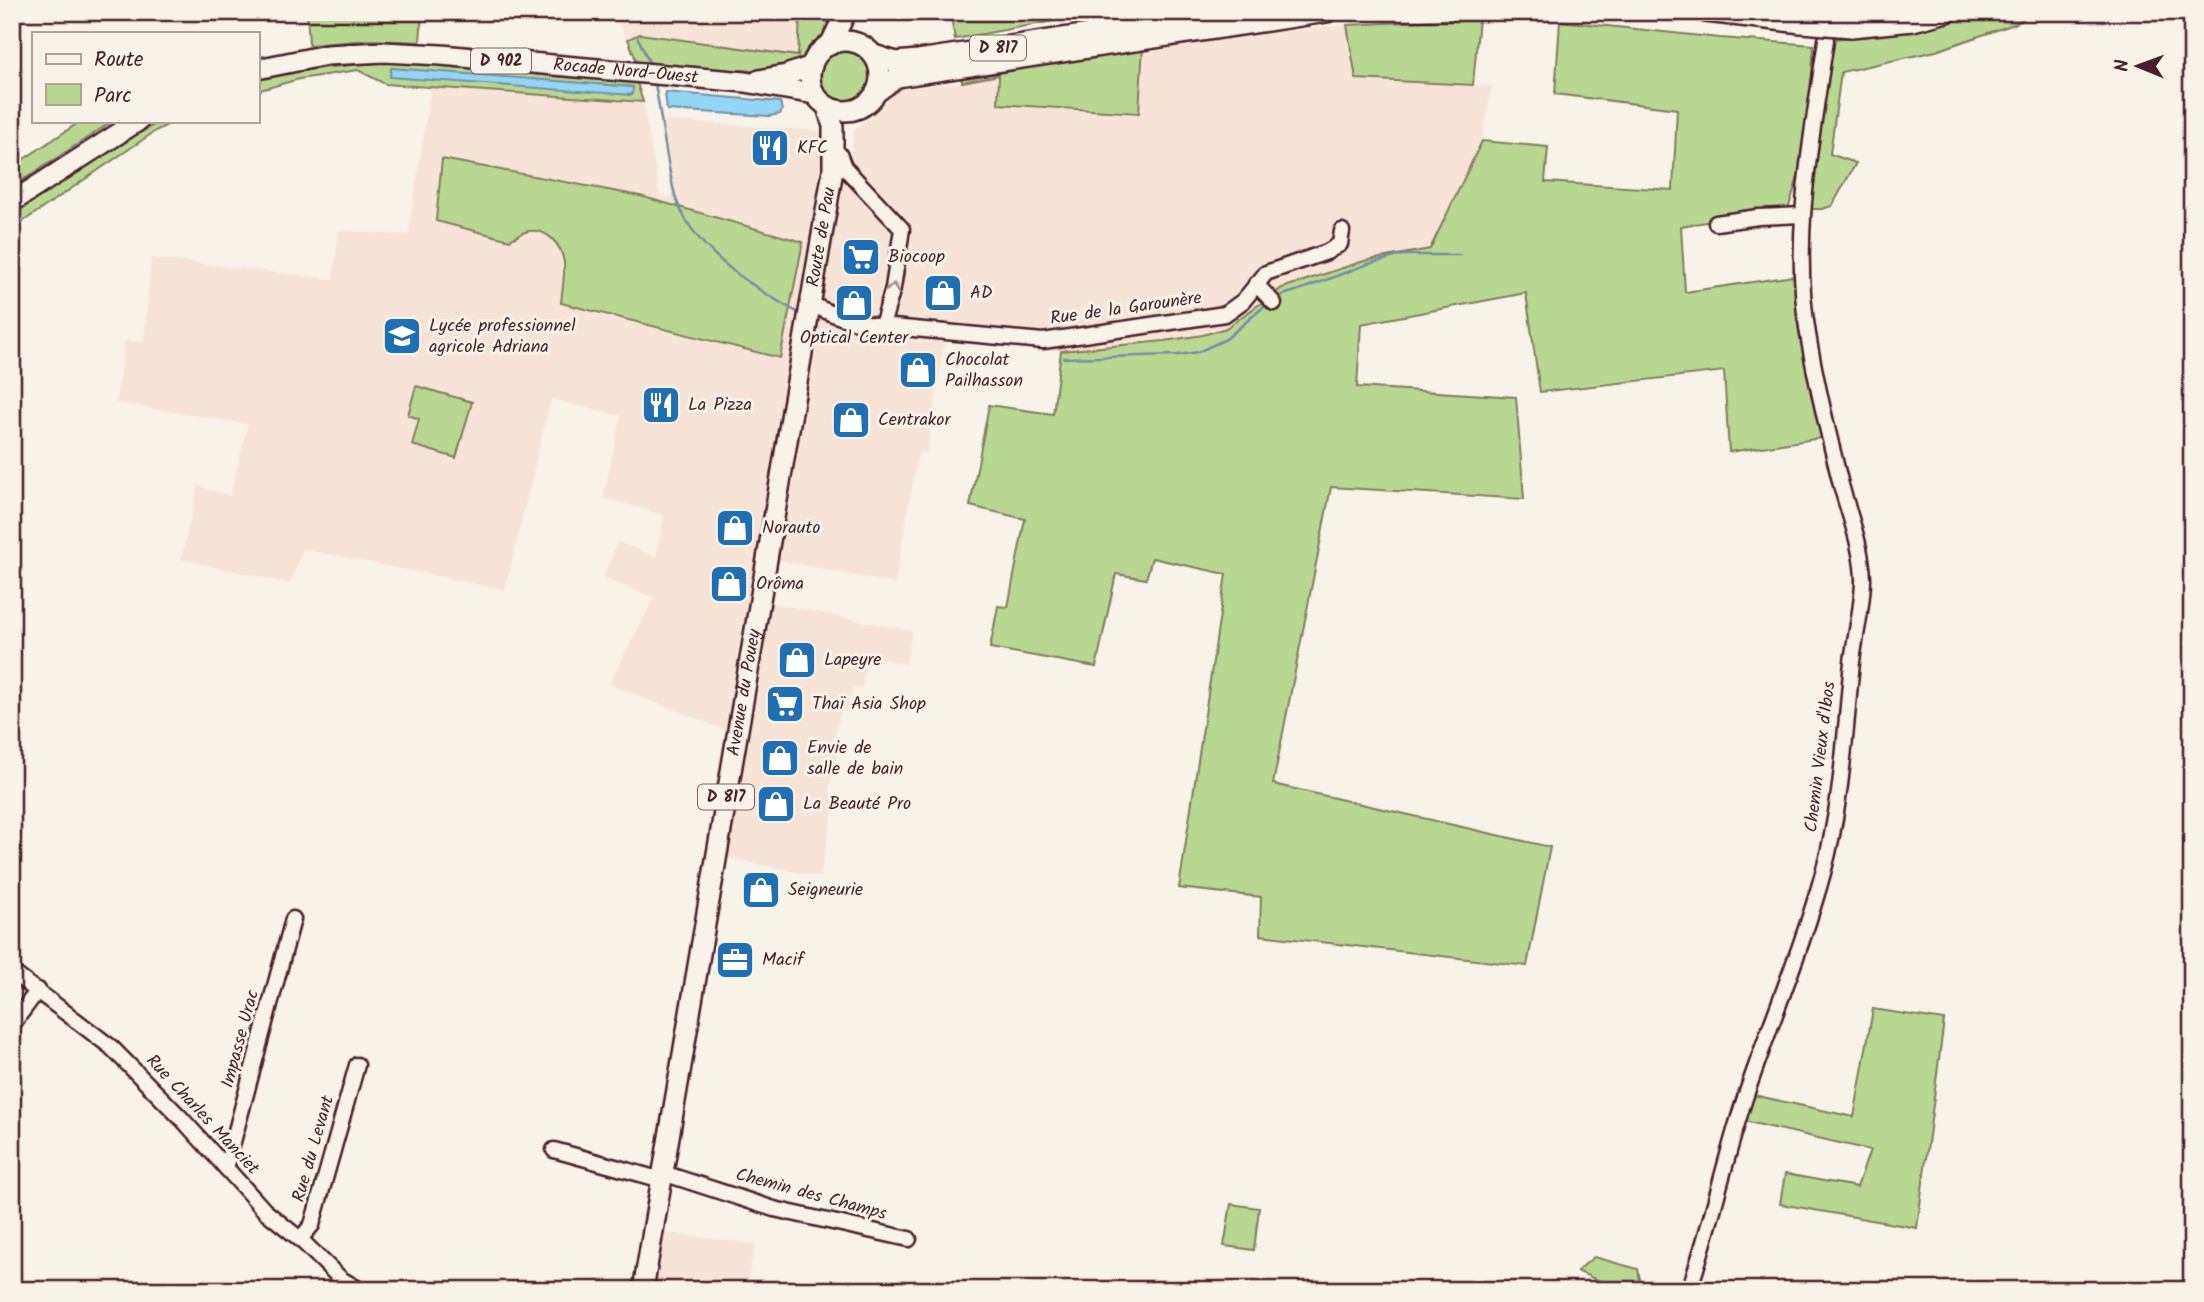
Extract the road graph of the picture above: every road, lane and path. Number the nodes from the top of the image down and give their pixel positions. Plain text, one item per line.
1 (846, 12) edge
2 (1233, 12) edge
3 (1327, 12) edge
4 (1706, 12) edge
5 (1947, 12) edge
6 (1826, 40) dead end
7 (856, 43) junction
8 (830, 45) junction
9 (874, 55) junction
10 (812, 66) junction
11 (259, 69) edge
12 (745, 82) junction
13 (877, 92) junction
14 (821, 100) junction
15 (855, 110) junction
16 (136, 122) edge
17 (836, 162) junction
18 (12, 202) edge
19 (1802, 215) junction
20 (1716, 223) dead end
21 (1342, 231) dead end
22 (1256, 284) junction
23 (1272, 301) dead end
24 (809, 303) junction
25 (882, 326) junction
26 (293, 919) dead end
27 (12, 972) edge
28 (38, 990) junction
29 (12, 1025) edge
30 (357, 1065) dead end
31 (554, 1150) dead end
32 (226, 1168) junction
33 (662, 1176) junction
34 (300, 1239) junction
35 (909, 1240) dead end
36 (341, 1284) edge
37 (360, 1290) edge
38 (643, 1290) edge
39 (1689, 1290) edge

1 - 7 main road
1 - 8 main road
2 - 9 main road, D 817
3 - 13 main road, D 817
4 - 5 main road, bridge
6 - 19 street, Chemin Vieux d'Ibos
7 - 8 main road
7 - 9 main road
8 - 10 main road
9 - 13 main road
10 - 12 main road, Rocade Nord-Ouest / D 902
10 - 14 main road, Route de Pau
11 - 12 main road, Rocade Nord-Ouest / D 902
12 - 14 main road, Rocade Nord-Ouest / D 902
13 - 15 main road, Route de Pau
14 - 15 main road
14 - 17 main road, Route de Pau / D 817
15 - 17 main road, Route de Pau / D 817
16 - 18 main road
17 - 24 main road, Route de Pau / D 817
25 -> 17 street
19 - 20 street
19 - 39 street, Chemin Vieux d'Ibos
21 - 22 street, Rue de la Garounère
22 - 23 street
22 - 25 street, Rue de la Garounère
24 - 25 street, Rue de la Garounère
24 - 33 main road, Avenue du Pouey / D 817
26 - 32 street, Impasse Urac
27 - 28 street, Rue Charles Manciet
28 - 29 street
28 - 32 street, Rue Charles Manciet
30 - 34 street, Rue du Levant
31 - 33 street, Chemin des Champs
32 - 34 street, Rue Charles Manciet
33 - 35 street, Chemin des Champs
33 - 38 main road, Avenue du Pouey / D 817
34 - 36 street, Rue Charles Manciet
36 - 37 street, Rue Charles Manciet

